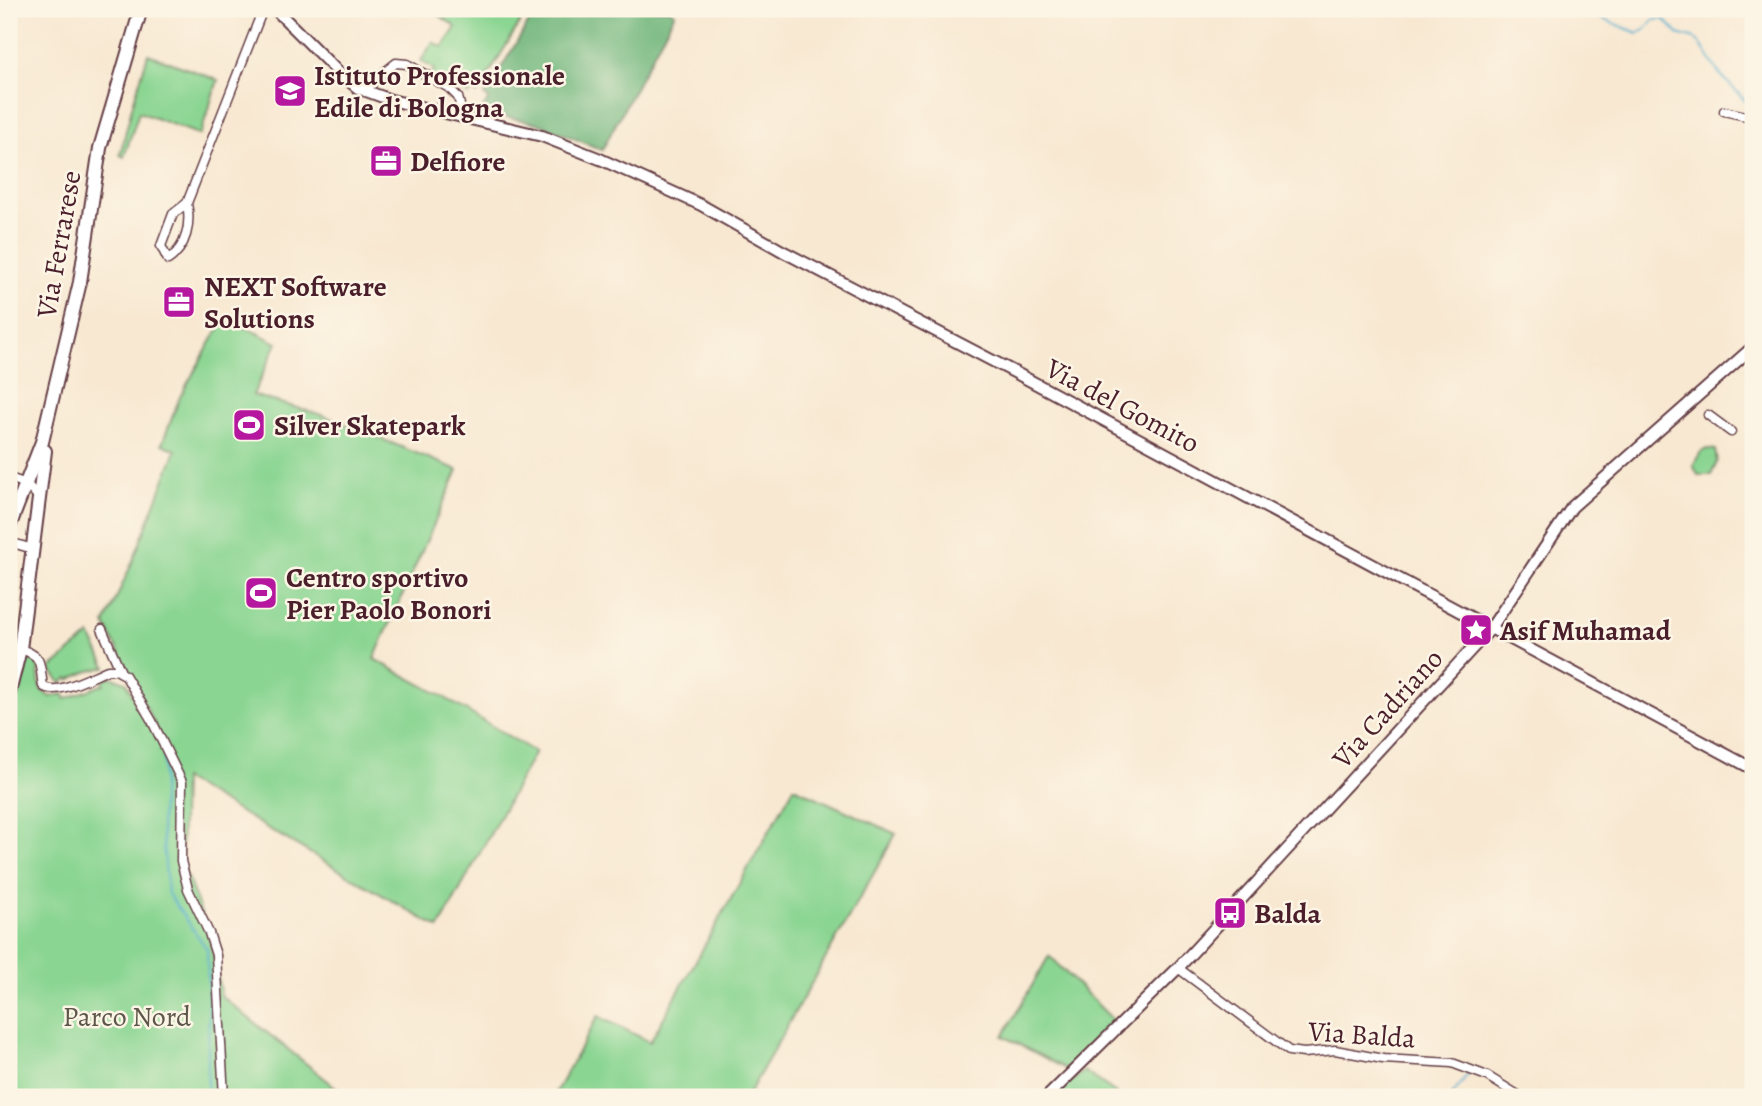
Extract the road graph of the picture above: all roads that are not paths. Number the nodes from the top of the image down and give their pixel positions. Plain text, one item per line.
1 (141, 9) edge
2 (263, 9) edge
3 (275, 9) edge
4 (365, 92) junction
5 (1724, 111) dead end
6 (457, 115) junction
7 (1753, 120) edge
8 (187, 203) junction
9 (1753, 347) edge
10 (49, 409) junction
11 (1708, 415) dead end
12 (1731, 432) dead end
13 (9, 478) edge
14 (27, 484) junction
15 (39, 498) junction
16 (9, 527) edge
17 (9, 542) edge
18 (33, 549) junction
19 (1490, 628) junction
20 (102, 629) dead end
21 (20, 649) junction
22 (121, 672) junction
23 (9, 675) edge
24 (9, 691) edge
25 (1753, 769) edge
26 (1178, 968) junction
27 (224, 1097) edge
28 (1047, 1097) edge
29 (1521, 1097) edge

1 - 10 main road, Via Ferrarese
2 - 8 street
3 - 4 street, Via del Gomito
4 - 6 street, Via del Gomito
4 - 6 street
5 - 7 street
6 - 19 street, Via del Gomito
8 - 8 street
9 - 19 street, Via Cadriano
10 - 14 main road, Via Ferrarese
10 - 15 main road
11 - 12 street
13 - 14 street
14 - 15 street
14 - 16 main road, Via Ferrarese
15 - 18 main road
17 - 18 street
18 - 21 main road
19 - 25 street, Via del Gomito
19 - 26 street, Via Cadriano
20 - 22 street
21 - 22 street
21 - 24 main road
22 - 27 street
23 - 24 main road
26 - 28 street, Via Cadriano
26 - 29 street, Via Balda

